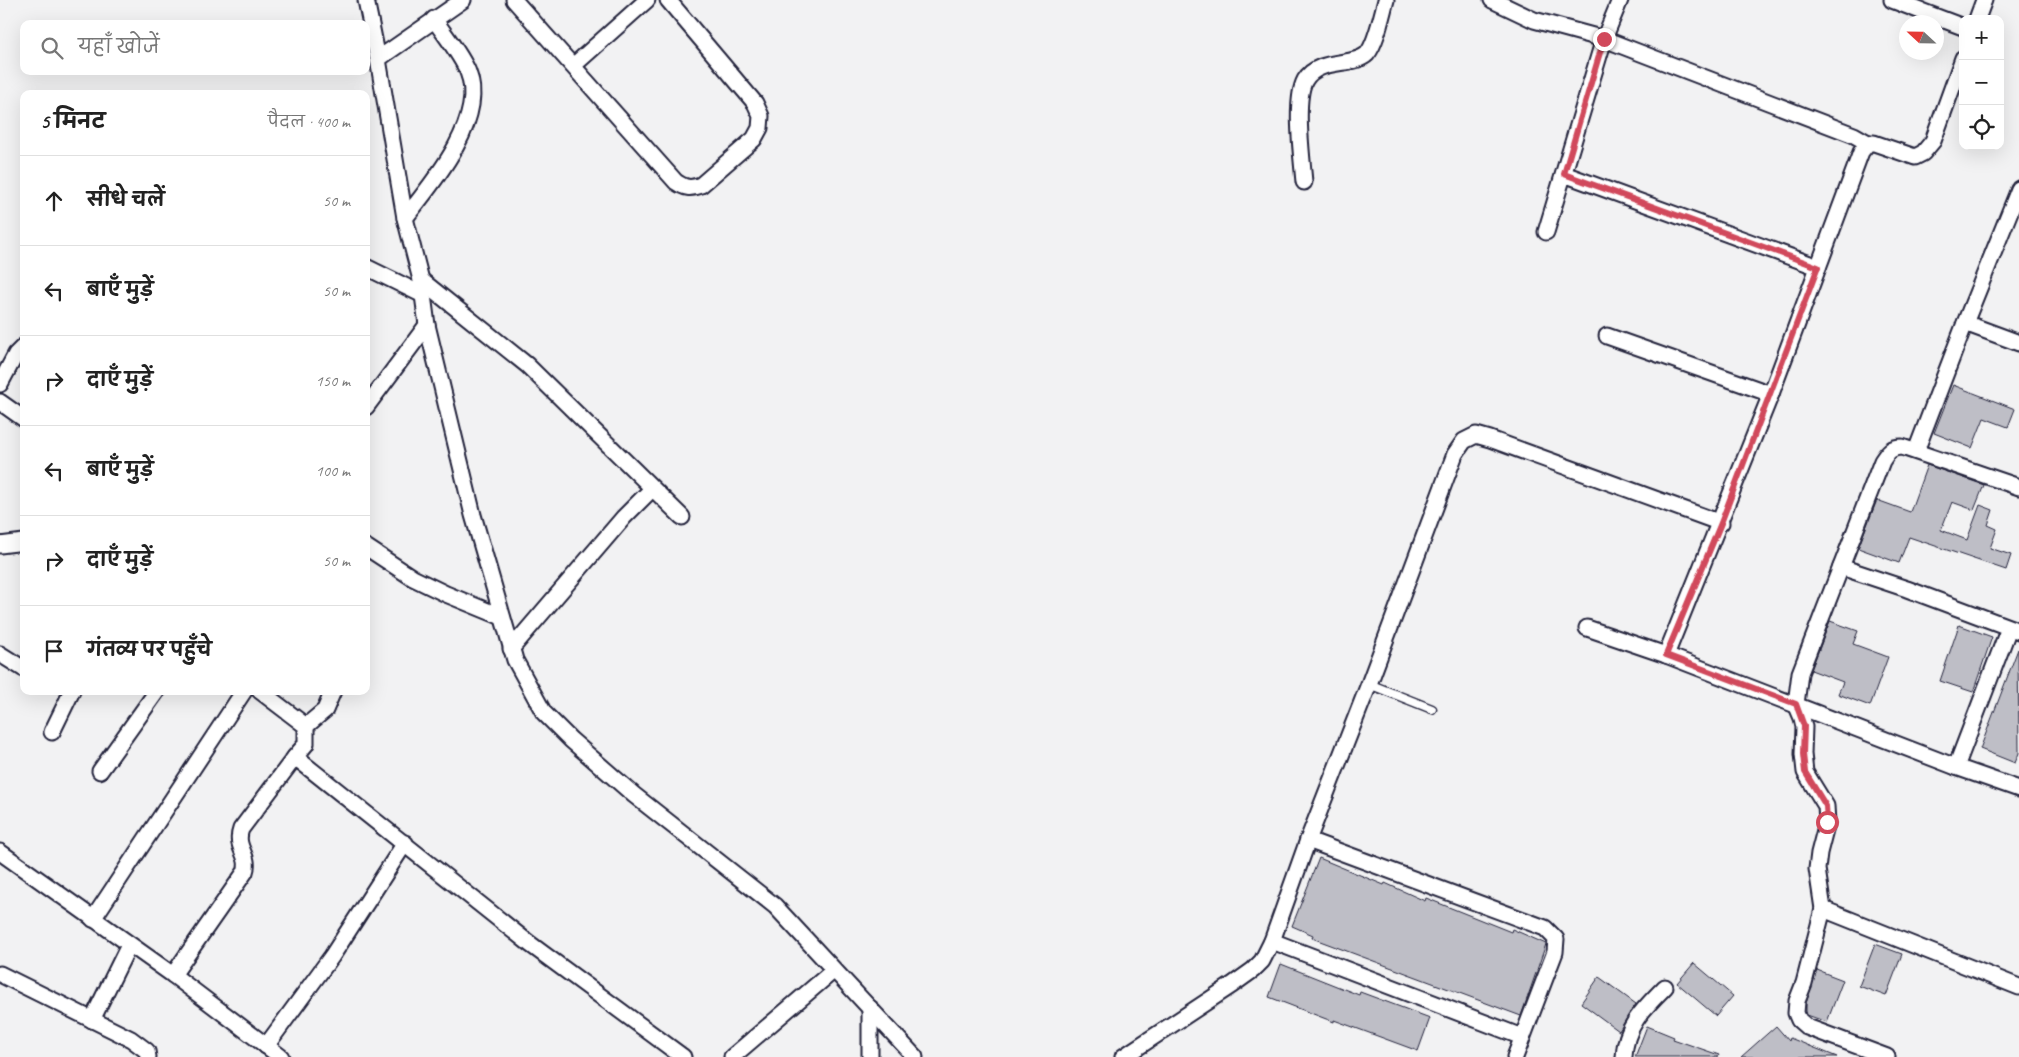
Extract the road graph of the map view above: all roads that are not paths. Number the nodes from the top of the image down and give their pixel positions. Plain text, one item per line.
1 (366, 0) edge
2 (463, 0) edge
3 (514, 0) edge
4 (647, 0) edge
5 (668, 0) edge
6 (1386, 0) edge
7 (1492, 0) edge
8 (1620, 0) edge
9 (1892, 0) edge
10 (1984, 0) edge
11 (1978, 15) edge
12 (434, 19) junction
13 (1959, 25) edge
14 (1604, 39) junction
15 (378, 59) junction
16 (1962, 60) edge
17 (573, 66) junction
18 (1868, 143) junction
19 (1564, 174) junction
20 (1304, 182) dead end
21 (2018, 192) edge
22 (405, 218) junction
23 (1546, 232) dead end
24 (1818, 267) junction
25 (370, 269) edge
26 (422, 280) junction
27 (423, 295) junction
28 (1965, 323) junction
29 (427, 324) junction
30 (1607, 336) dead end
31 (2019, 343) edge
32 (20, 350) edge
33 (0, 384) edge
34 (1771, 394) junction
35 (370, 401) edge
36 (0, 402) edge
37 (20, 416) edge
38 (1916, 451) junction
39 (2019, 488) edge
40 (652, 489) junction
41 (682, 518) dead end
42 (1721, 523) junction
43 (20, 542) edge
44 (0, 545) edge
45 (370, 550) edge
46 (1841, 567) junction
47 (502, 617) junction
48 (1587, 628) dead end
49 (2014, 630) edge
50 (511, 648) junction
51 (0, 654) edge
52 (1666, 655) junction
53 (20, 666) edge
54 (1369, 684) junction
55 (70, 695) edge
56 (154, 695) edge
57 (241, 695) edge
58 (265, 695) edge
59 (331, 695) edge
60 (1796, 704) junction
61 (1432, 709) dead end
62 (306, 726) junction
63 (52, 732) dead end
64 (295, 757) junction
65 (1956, 767) junction
66 (100, 771) dead end
67 (2019, 789) edge
68 (1308, 840) junction
69 (405, 843) junction
70 (0, 852) edge
71 (1823, 909) junction
72 (92, 919) junction
73 (1272, 941) junction
74 (129, 945) junction
75 (833, 971) junction
76 (0, 974) edge
77 (173, 976) junction
78 (1665, 987) dead end
79 (2019, 987) edge
80 (870, 1008) junction
81 (92, 1020) junction
82 (1522, 1037) junction
83 (266, 1046) junction
84 (148, 1057) edge
85 (281, 1057) edge
86 (683, 1057) edge
87 (732, 1057) edge
88 (870, 1057) edge
89 (915, 1057) edge
90 (1123, 1057) edge
91 (1515, 1057) edge
92 (1624, 1057) edge
93 (1887, 1057) edge

1 - 15 street
2 - 12 street
3 - 17 street
4 - 17 street
5 - 17 street
6 - 20 street
7 - 14 street
8 - 14 street
9 - 13 street
10 - 11 street
12 - 15 street
12 - 22 street
14 - 18 street
14 - 19 street
15 - 22 street
16 - 18 street
18 - 24 street
19 - 23 street
19 - 24 street
21 - 28 street
22 - 26 street
24 - 34 street
25 - 27 street
26 - 27 street
26 - 40 street
27 - 29 street
28 - 31 street
28 - 38 street
29 - 35 street
29 - 47 street
30 - 34 street
32 - 33 street
34 - 42 street
36 - 37 street
38 - 39 street
38 - 46 street
40 - 41 street
40 - 50 street
42 - 52 street
42 - 54 street
43 - 44 street
45 - 47 street
46 - 49 street
46 - 60 street
47 - 50 street
48 - 52 street
49 - 65 street
50 - 75 street
51 - 53 street
52 - 60 street
54 - 61 lane
54 - 68 street
55 - 63 street
56 - 66 street
57 - 72 street
58 - 62 street
59 - 62 street
60 - 65 street
60 - 71 street
62 - 64 street
64 - 69 street
64 - 77 street
65 - 67 street
68 - 73 street
68 - 82 street
69 - 83 street
69 - 86 street
70 - 72 street
71 - 79 street
71 - 93 street
72 - 74 street
73 - 82 street
73 - 90 street
74 - 77 street
74 - 81 street
75 - 80 street
75 - 87 street
76 - 81 street
77 - 83 street
78 - 92 street
80 - 88 street
80 - 89 street
81 - 84 street
82 - 91 street
83 - 85 street

